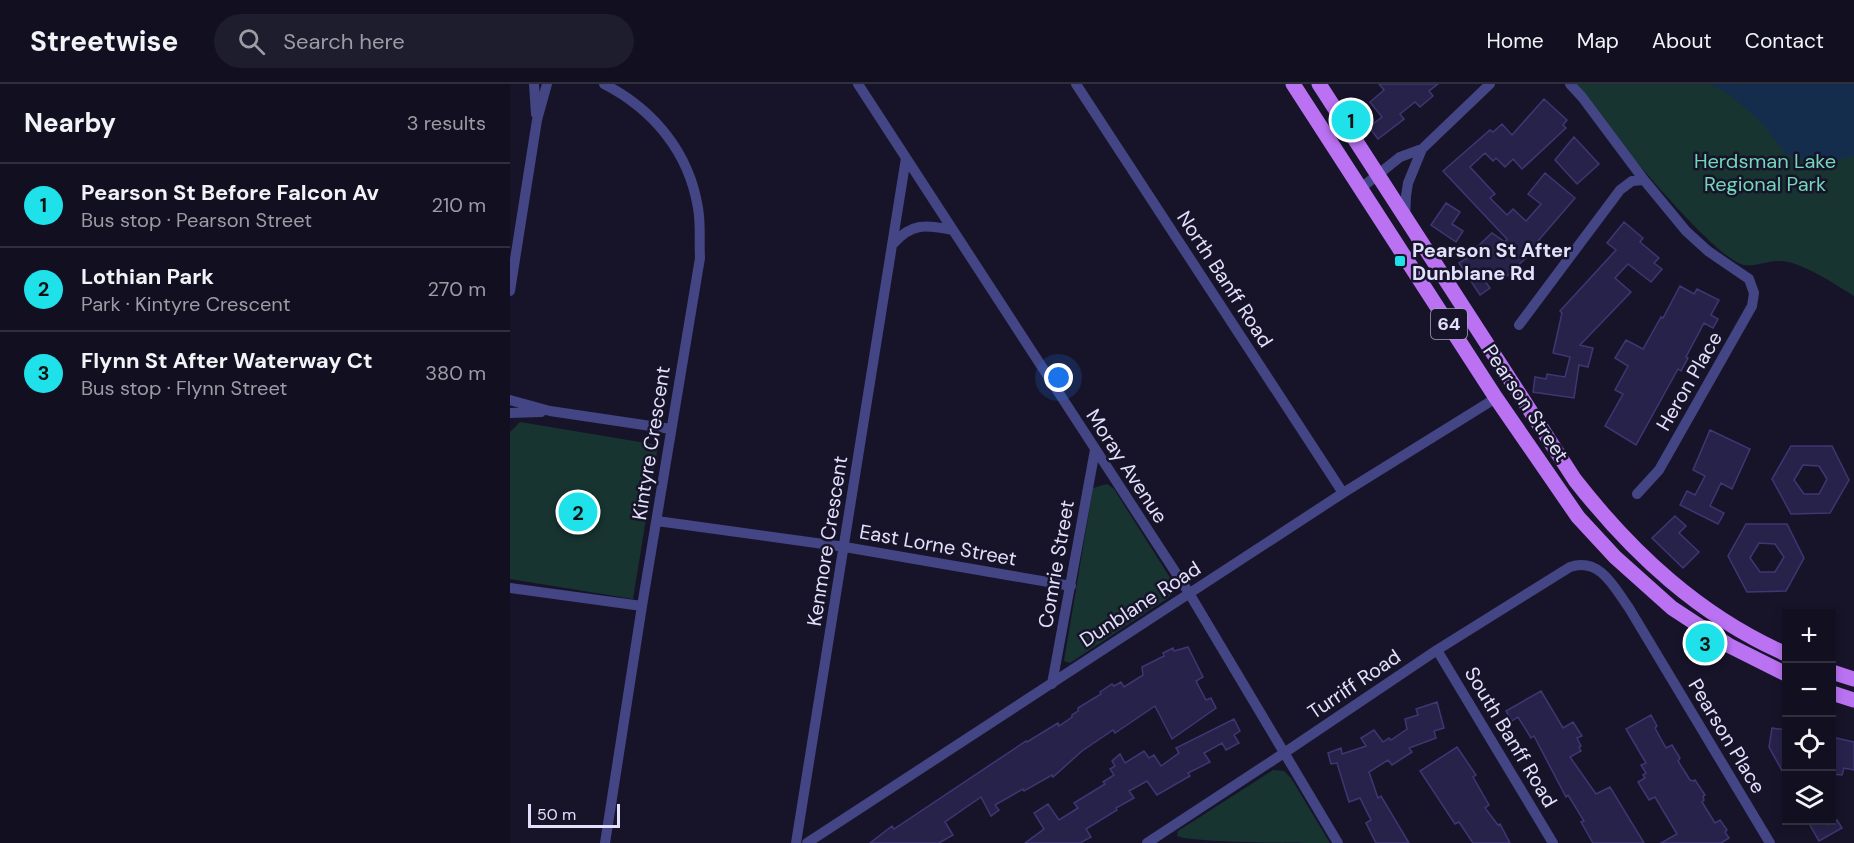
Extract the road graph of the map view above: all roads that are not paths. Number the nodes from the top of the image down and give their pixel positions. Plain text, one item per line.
1 (534, 84) edge
2 (547, 84) edge
3 (604, 84) edge
4 (858, 84) edge
5 (1076, 84) edge
6 (1293, 84) edge
7 (1319, 84) edge
8 (1490, 84) edge
9 (1569, 84) edge
10 (537, 120) junction
11 (1422, 149) junction
12 (906, 158) junction
13 (1378, 174) junction
14 (1644, 180) junction
15 (1361, 188) junction
16 (1405, 218) junction
17 (953, 230) junction
18 (892, 245) junction
19 (510, 291) edge
20 (1519, 325) dead end
21 (1496, 398) junction
22 (510, 400) edge
23 (550, 411) junction
24 (510, 413) edge
25 (671, 429) junction
26 (1095, 450) junction
27 (1343, 493) junction
28 (1637, 494) dead end
29 (657, 521) junction
30 (845, 548) junction
31 (1586, 564) joint
32 (1071, 586) junction
33 (510, 588) edge
34 (1189, 593) junction
35 (642, 606) junction
36 (1437, 650) junction
37 (1782, 652) edge
38 (1782, 672) edge
39 (1836, 673) edge
40 (1854, 679) edge
41 (1052, 684) junction
42 (1836, 694) edge
43 (1854, 700) edge
44 (1284, 753) junction
45 (1151, 842) edge
46 (605, 843) edge
47 (796, 843) edge
48 (807, 843) edge
49 (1338, 843) edge
50 (1553, 843) edge
51 (1770, 843) edge

1 - 10 street
2 - 10 street
3 - 25 street, Kintyre Crescent
4 - 12 street, Moray Avenue
5 - 27 street, North Banff Road
6 - 15 main road, Pearson Street / 64
7 - 13 main road, Pearson Street / 64
8 - 11 street
9 - 14 street
10 - 19 street
11 - 13 street
11 - 16 street
12 - 17 street, Moray Avenue
12 - 18 street, Kenmore Crescent
13 - 15 street
13 - 16 main road, Pearson Street / 64
14 - 20 street
14 - 28 street, Heron Place
15 - 21 main road, Pearson Street / 64
16 - 37 main road, Pearson Street / 64
17 - 18 street
17 - 26 street, Moray Avenue
18 - 30 street, Kenmore Crescent
21 - 27 street, Dunblane Road
21 - 38 main road, Pearson Street / 64
22 - 23 street
23 - 24 street
23 - 25 street
25 - 29 street, Kintyre Crescent
26 - 32 street, Comrie Street
26 - 34 street, Moray Avenue
27 - 34 street, Dunblane Road
29 - 30 street, East Lorne Street
29 - 35 street, Kintyre Crescent
30 - 32 street, East Lorne Street
30 - 47 street, Kenmore Crescent
31 - 36 street, Turriff Road
31 - 51 street, Pearson Place
32 - 41 street, Comrie Street
33 - 35 street
34 - 41 street, Dunblane Road
34 - 44 street, Moray Avenue
35 - 46 street, Kintyre Crescent
36 - 44 street, Turriff Road
36 - 50 street, South Banff Road
39 - 40 main road
41 - 48 street, Dunblane Road
42 - 43 main road
44 - 45 street, Turriff Road
44 - 49 street, Moray Avenue

